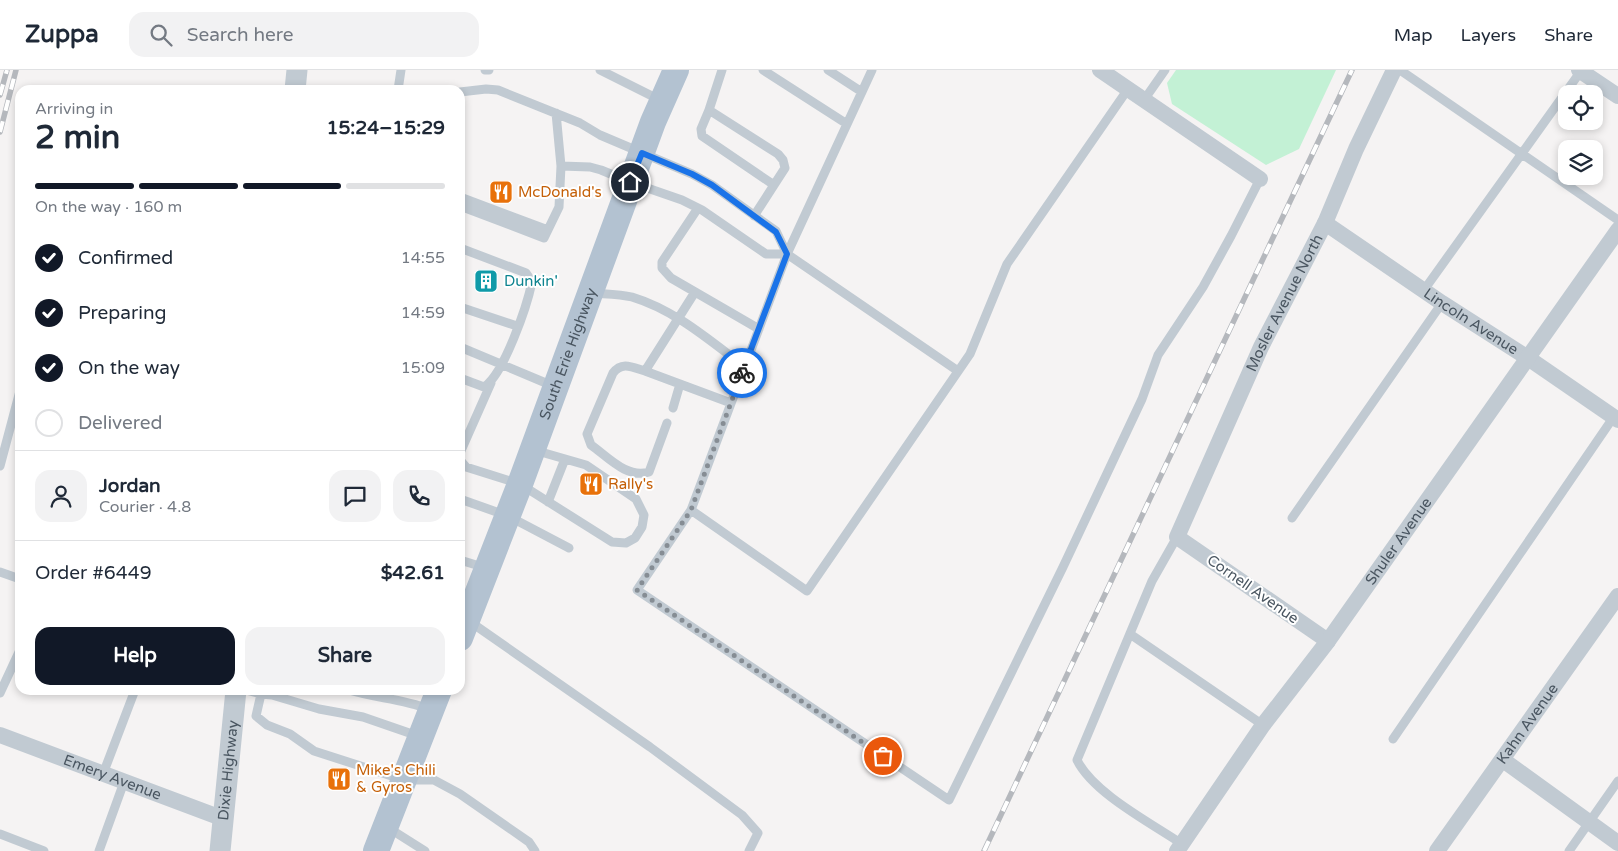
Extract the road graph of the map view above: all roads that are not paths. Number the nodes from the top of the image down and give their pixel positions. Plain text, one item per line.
1 (297, 70) edge
2 (401, 70) edge
3 (485, 70) edge
4 (489, 70) edge
5 (600, 70) edge
6 (722, 70) edge
7 (763, 70) edge
8 (828, 70) edge
9 (872, 70) edge
10 (1100, 70) edge
11 (1165, 70) edge
12 (1394, 70) edge
13 (1400, 70) edge
14 (674, 71) edge
15 (1580, 71) edge
16 (776, 73) edge
17 (296, 85) edge
18 (399, 85) edge
19 (1128, 89) junction
20 (472, 91) junction
21 (465, 92) edge
22 (862, 92) junction
23 (465, 95) edge
24 (1618, 96) edge
25 (1144, 100) junction
26 (662, 101) junction
27 (709, 110) junction
28 (556, 113) junction
29 (846, 124) junction
30 (642, 153) junction
31 (1523, 153) junction
32 (561, 166) junction
33 (1260, 179) joint
34 (630, 182) junction
35 (774, 185) junction
36 (465, 198) edge
37 (465, 208) edge
38 (698, 208) junction
39 (754, 216) junction
40 (1618, 220) edge
41 (1324, 223) junction
42 (548, 230) junction
43 (1618, 230) edge
44 (465, 250) edge
45 (787, 254) junction
46 (1424, 290) junction
47 (695, 292) junction
48 (590, 293) junction
49 (1442, 303) junction
50 (465, 309) edge
51 (679, 319) junction
52 (517, 326) junction
53 (759, 329) junction
54 (465, 349) edge
55 (1528, 358) junction
56 (502, 364) junction
57 (745, 367) junction
58 (958, 370) junction
59 (645, 371) junction
60 (465, 380) edge
61 (491, 382) junction
62 (680, 384) junction
63 (556, 387) junction
64 (731, 403) junction
65 (673, 408) dead end
66 (15, 410) edge
67 (1616, 416) edge
68 (667, 423) dead end
69 (465, 441) edge
70 (533, 450) junction
71 (565, 458) junction
72 (0, 466) edge
73 (465, 466) edge
74 (520, 484) junction
75 (465, 501) edge
76 (548, 502) junction
77 (691, 510) junction
78 (508, 516) junction
79 (1292, 518) dead end
80 (1177, 537) junction
81 (568, 548) dead end
82 (465, 561) edge
83 (488, 568) junction
84 (0, 572) edge
85 (15, 577) edge
86 (1618, 596) edge
87 (465, 621) edge
88 (465, 630) edge
89 (1130, 634) junction
90 (1328, 641) junction
91 (15, 661) edge
92 (0, 693) edge
93 (133, 695) edge
94 (260, 695) edge
95 (275, 695) edge
96 (367, 695) edge
97 (435, 700) edge
98 (243, 708) edge
99 (1263, 725) junction
100 (0, 735) edge
101 (421, 738) junction
102 (1393, 739) dead end
103 (1503, 760) junction
104 (103, 774) junction
105 (404, 780) junction
106 (1618, 781) edge
107 (124, 782) junction
108 (224, 819) junction
109 (1589, 822) junction
110 (386, 826) junction
111 (0, 834) edge
112 (1618, 843) edge
113 (1180, 848) edge
114 (44, 851) edge
115 (99, 851) edge
116 (220, 851) edge
117 (376, 851) edge
118 (425, 851) edge
119 (535, 851) edge
120 (749, 851) edge
121 (1438, 851) edge
122 (1569, 851) edge

1 - 17 street
2 - 18 lane
3 - 4 lane
5 - 26 lane
6 - 27 lane
7 - 16 lane
8 - 22 lane
9 - 22 lane
10 - 19 street
11 - 25 lane
12 - 41 street, Mosler Avenue North
13 - 31 lane
14 - 26 main road, South Erie Highway
15 - 24 street
15 - 31 lane
16 - 29 lane
19 - 25 street
19 - 58 lane
20 - 21 lane
20 - 23 lane
20 - 28 lane
22 - 29 lane
25 - 33 street
26 - 30 main road, South Erie Highway
27 - 35 lane
27 - 35 lane
28 - 30 lane
28 - 32 lane
29 - 45 lane
30 - 34 main road, South Erie Highway
30 - 39 lane
31 - 40 lane
31 - 46 lane
32 - 34 lane
32 - 42 lane
33 - 77 lane
34 - 38 lane
34 - 48 main road, South Erie Highway
35 - 39 lane
36 - 42 lane
37 - 42 lane
38 - 45 lane
38 - 47 lane
39 - 45 lane
41 - 46 street, Lincoln Avenue
41 - 80 street, Mosler Avenue North
43 - 55 street, Shuler Avenue
44 - 52 lane
45 - 53 lane
45 - 58 lane
46 - 49 street, Lincoln Avenue
47 - 51 lane
47 - 53 lane
48 - 51 lane
48 - 63 main road, South Erie Highway
49 - 55 street, Lincoln Avenue
49 - 79 lane
50 - 52 lane
51 - 57 lane
51 - 59 lane
52 - 56 lane
53 - 57 lane
54 - 56 lane
55 - 67 street, Lincoln Avenue
55 - 90 street, Shuler Avenue
56 - 61 lane
56 - 63 lane
57 - 64 lane
58 - 77 lane
59 - 62 lane
59 - 68 lane
60 - 61 lane
61 - 69 lane
62 - 64 lane
62 - 65 lane
63 - 70 main road, South Erie Highway
64 - 77 lane
66 - 72 lane
67 - 102 lane
70 - 71 lane
70 - 74 main road, South Erie Highway
71 - 76 lane
71 - 76 lane
73 - 74 lane
74 - 76 lane
74 - 78 main road, South Erie Highway
75 - 78 lane
78 - 81 lane
78 - 83 main road, South Erie Highway
80 - 89 lane
80 - 90 street, Cornell Avenue
82 - 83 lane
83 - 87 main road, South Erie Highway
84 - 85 lane
86 - 103 street, Kahn Avenue
88 - 120 lane
89 - 99 lane
89 - 113 lane
90 - 99 street, Shuler Avenue
91 - 92 lane
93 - 104 lane
94 - 98 lane
95 - 101 lane
96 - 97 lane
97 - 101 main road
98 - 105 lane
98 - 108 street, Dixie Highway
99 - 113 street, Shuler Avenue
100 - 104 street, Emery Avenue
101 - 105 main road
103 - 109 street
103 - 121 street, Kahn Avenue
104 - 107 street, Emery Avenue
105 - 110 main road
105 - 119 lane
106 - 109 lane
107 - 108 street, Emery Avenue
107 - 115 lane
108 - 116 street, Dixie Highway
109 - 112 street
109 - 122 lane
110 - 117 main road
110 - 118 lane
111 - 114 lane

